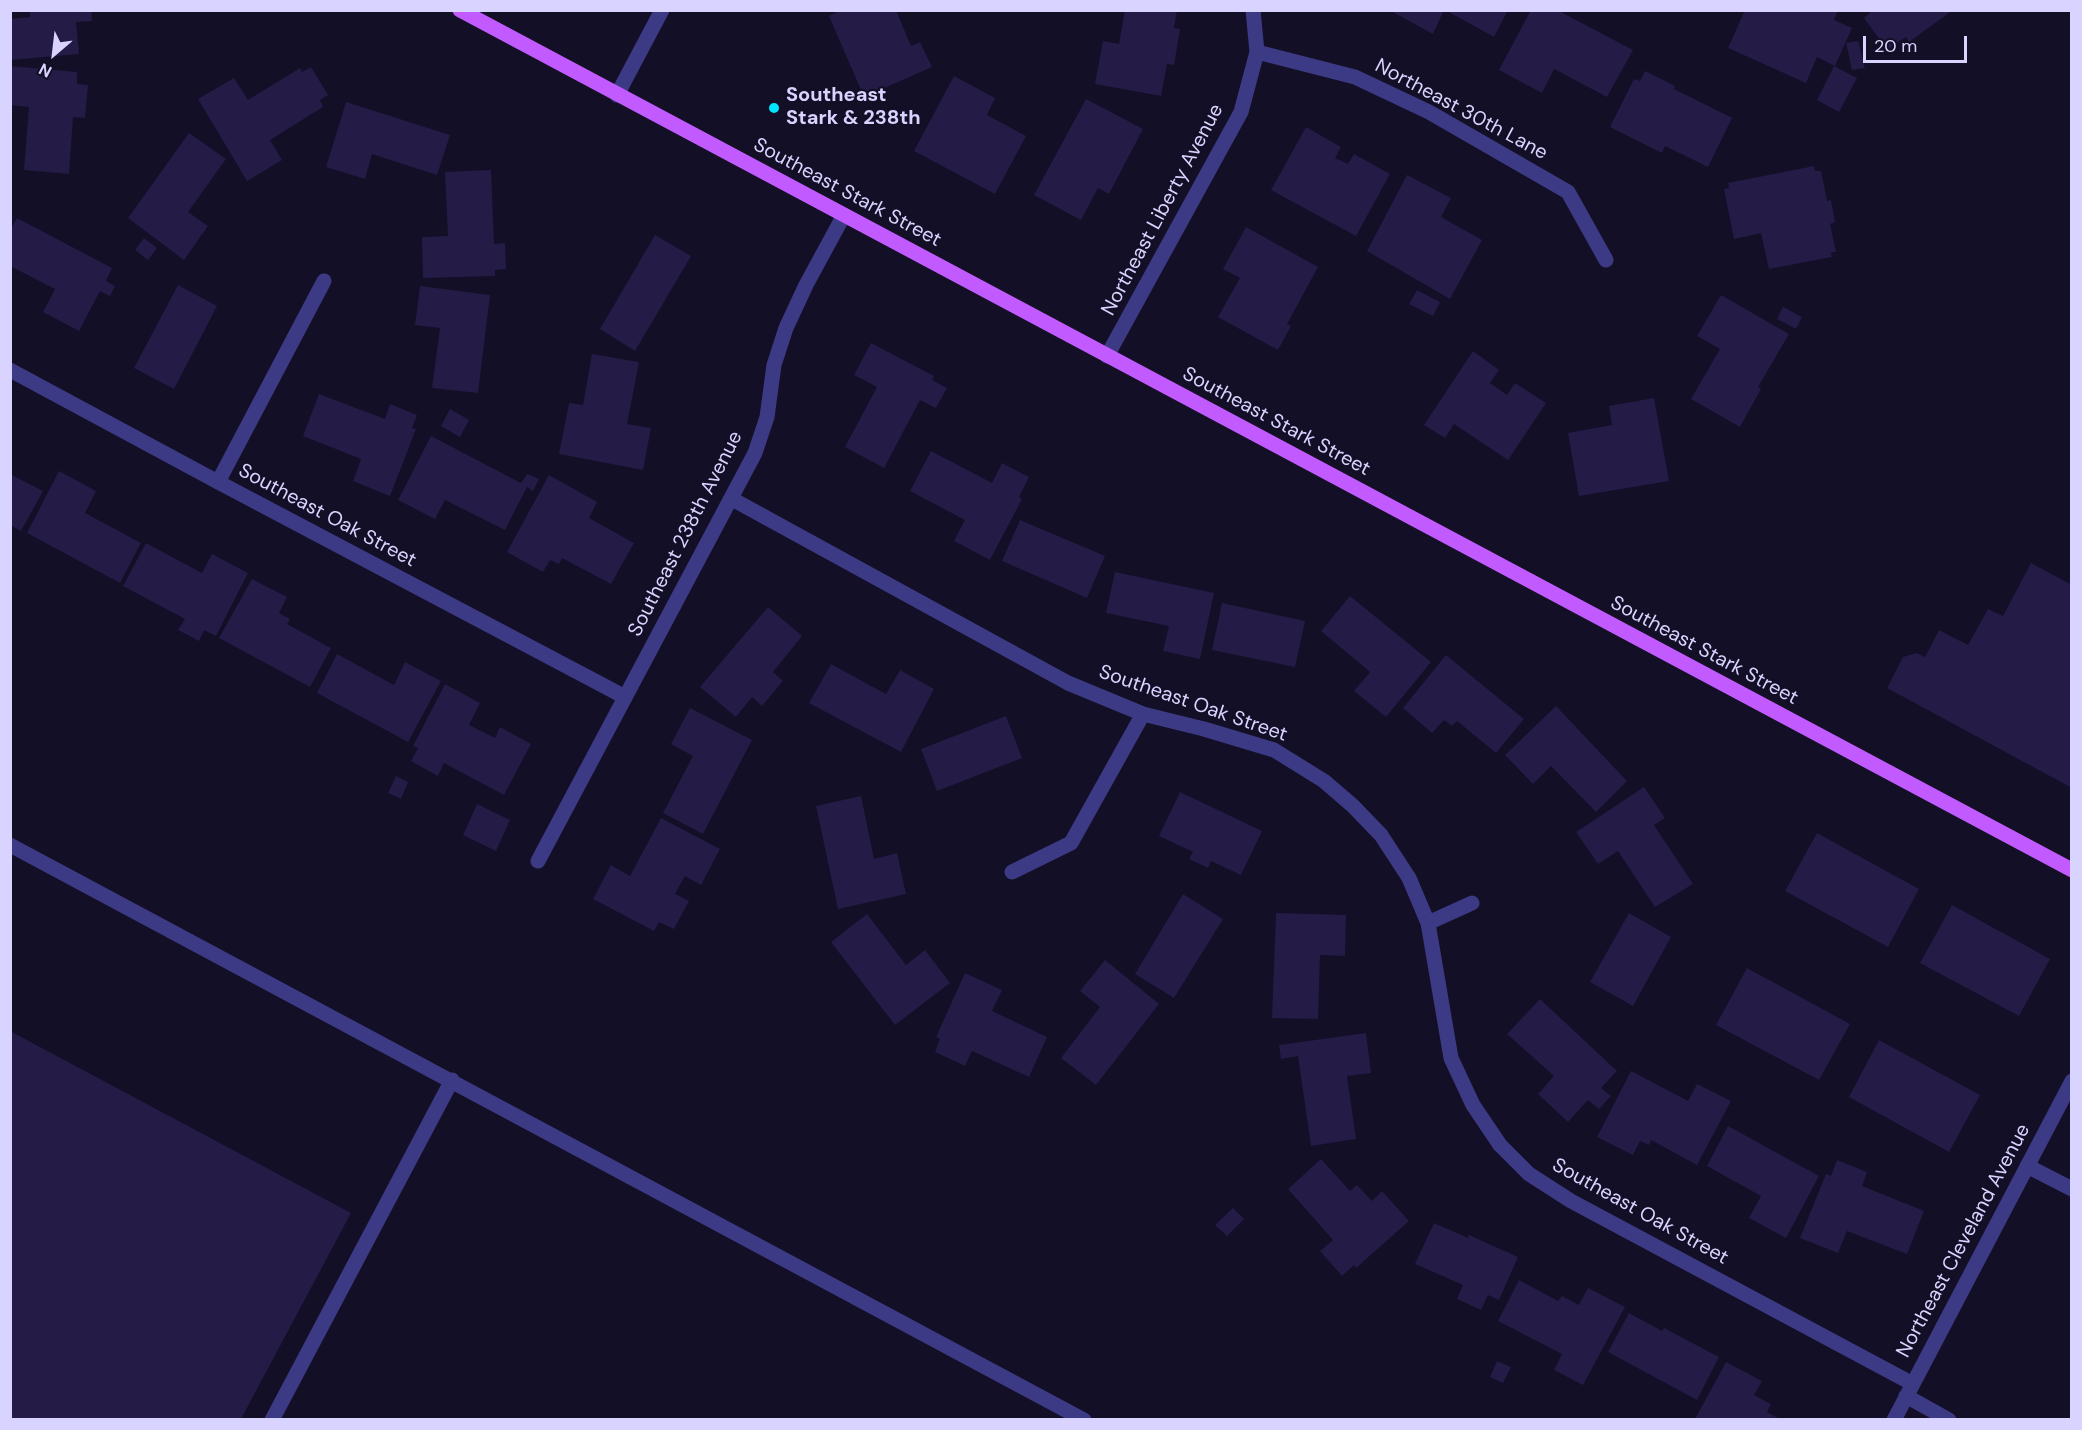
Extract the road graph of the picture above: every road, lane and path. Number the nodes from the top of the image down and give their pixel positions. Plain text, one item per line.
1 (460, 10) edge
2 (662, 10) edge
3 (1253, 10) edge
4 (1257, 52) junction
5 (617, 95) junction
6 (844, 215) junction
7 (1606, 260) dead end
8 (324, 281) dead end
9 (1107, 356) junction
10 (10, 370) edge
11 (218, 482) junction
12 (732, 499) junction
13 (625, 697) junction
14 (1143, 714) junction
15 (10, 844) edge
16 (538, 861) dead end
17 (2072, 870) edge
18 (1012, 872) dead end
19 (1472, 903) dead end
20 (1428, 923) junction
21 (452, 1080) junction
22 (2072, 1081) edge
23 (2027, 1166) junction
24 (2072, 1189) edge
25 (1910, 1390) junction
26 (272, 1419) edge
27 (1084, 1419) edge
28 (1894, 1419) edge
29 (1949, 1419) edge

1 - 5 main road, Southeast Stark Street
2 - 5 street
3 - 4 street, Northeast Liberty Avenue
4 - 7 street, Northeast 30th Lane
4 - 9 street, Northeast Liberty Avenue
5 - 6 main road, Southeast Stark Street
6 - 9 main road, Southeast Stark Street
6 - 12 street, Southeast 238th Avenue
8 - 11 street
9 - 17 main road, Southeast Stark Street
10 - 11 street, Southeast Oak Street
11 - 13 street, Southeast Oak Street
12 - 13 street, Southeast 238th Avenue
12 - 14 street, Southeast Oak Street
13 - 16 street, Southeast 238th Avenue
14 - 18 street
14 - 20 street, Southeast Oak Street
15 - 21 street
19 - 20 street
20 - 25 street, Southeast Oak Street
21 - 26 street
21 - 27 street
22 - 23 street, Northeast Cleveland Avenue
23 - 24 street
23 - 25 street, Northeast Cleveland Avenue
25 - 28 street, Northeast Cleveland Avenue
25 - 29 street, Southeast Oak Street

